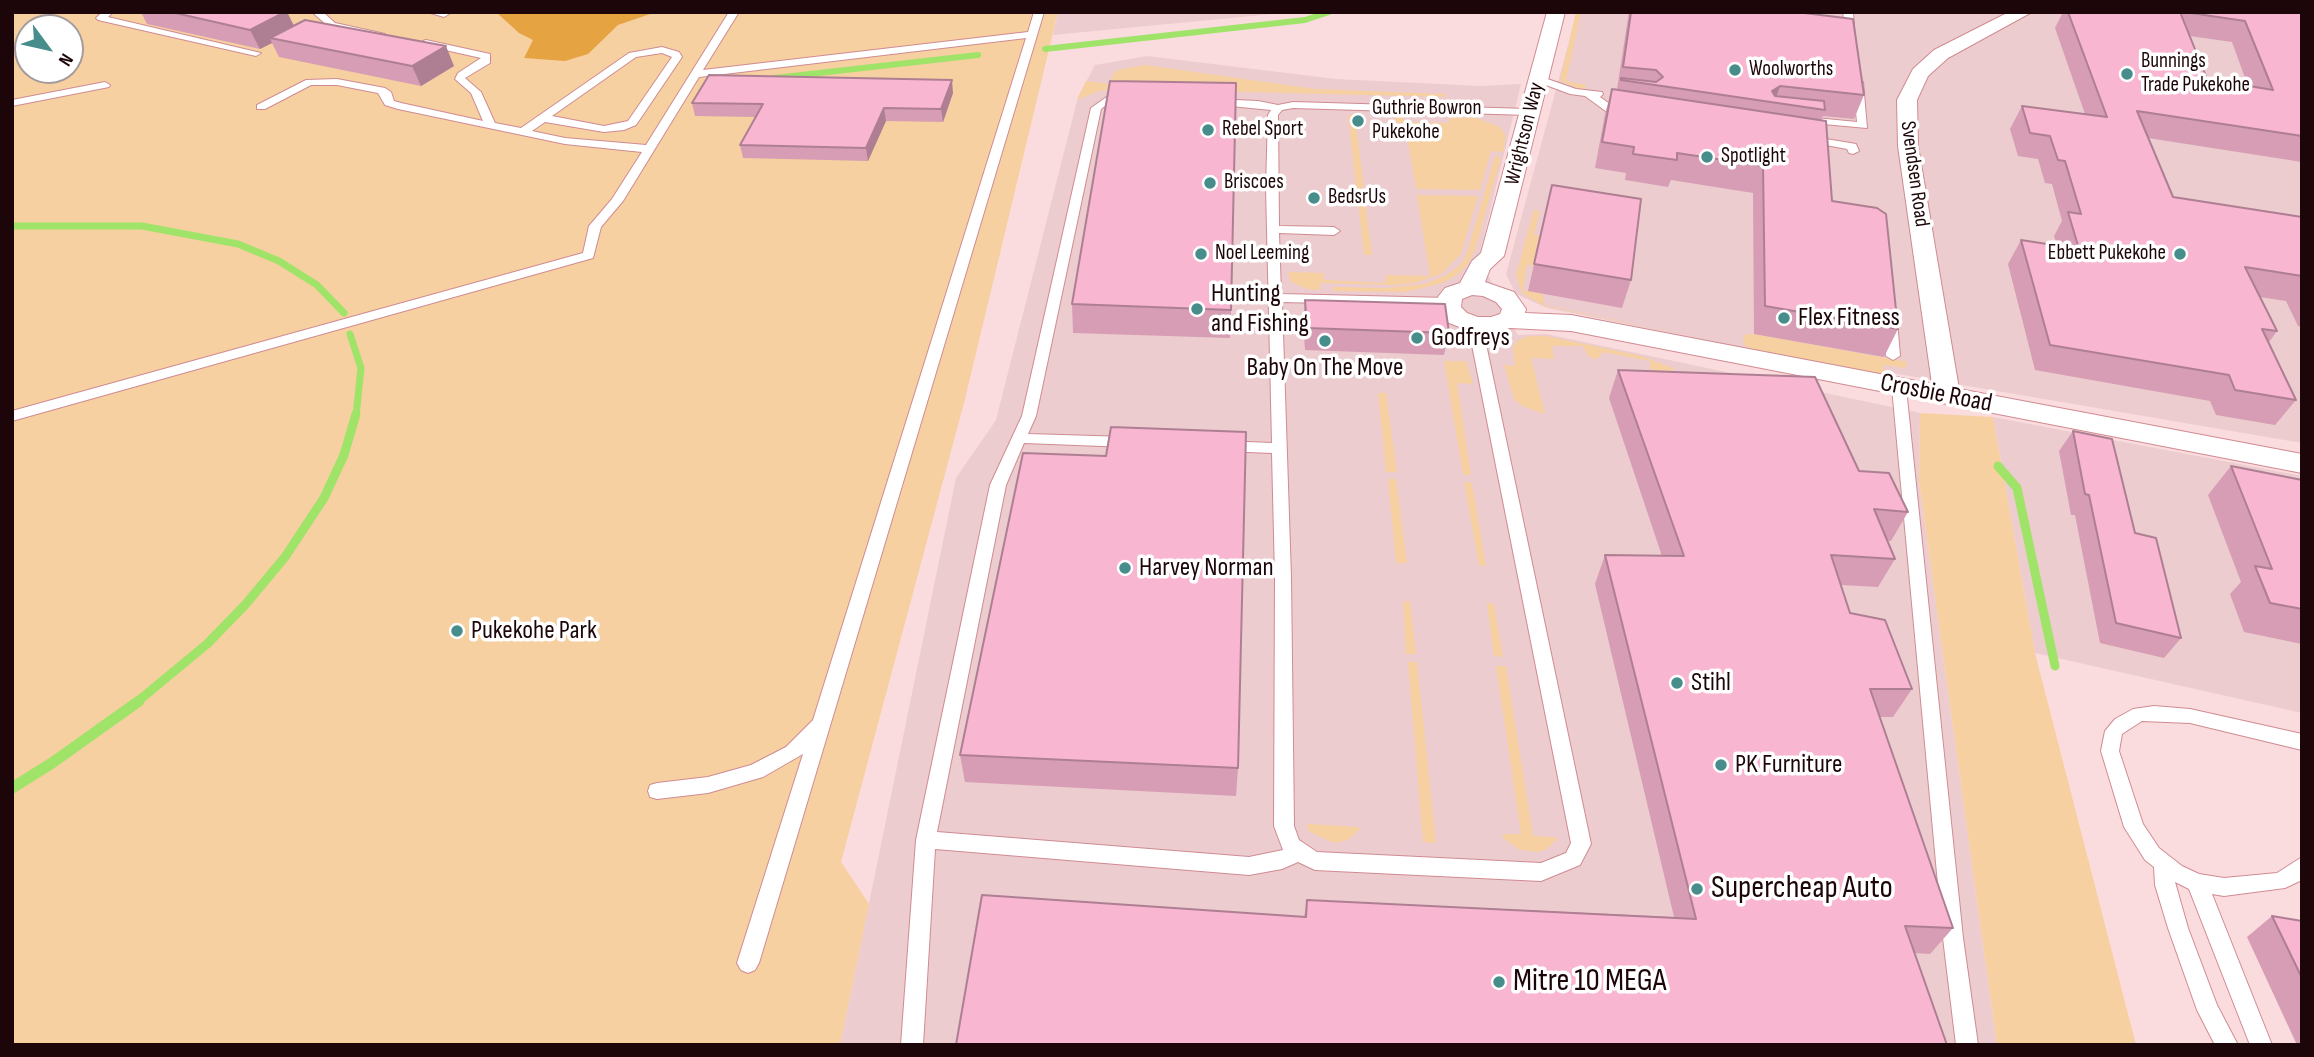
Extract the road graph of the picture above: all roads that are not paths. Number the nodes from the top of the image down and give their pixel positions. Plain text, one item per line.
1 (108, 12) edge
2 (317, 12) edge
3 (432, 12) edge
4 (734, 12) edge
5 (1039, 12) edge
6 (1556, 12) edge
7 (1848, 12) edge
8 (2023, 12) edge
9 (444, 15) dead end
10 (1032, 34) junction
11 (388, 36) edge
12 (413, 41) edge
13 (1854, 45) edge
14 (256, 53) dead end
15 (1857, 69) edge
16 (695, 74) junction
17 (1539, 79) junction
18 (104, 85) dead end
19 (1589, 94) junction
20 (1613, 95) edge
21 (1140, 100) edge
22 (1193, 102) edge
23 (12, 103) edge
24 (261, 107) dead end
25 (1278, 108) junction
26 (1529, 112) junction
27 (1637, 114) edge
28 (543, 118) junction
29 (1799, 119) edge
30 (648, 123) junction
31 (490, 125) junction
32 (523, 132) junction
33 (1798, 138) edge
34 (648, 149) junction
35 (1853, 151) dead end
36 (1273, 229) junction
37 (1334, 231) dead end
38 (1492, 256) junction
39 (1470, 288) junction
40 (1276, 298) junction
41 (1448, 302) junction
42 (1888, 304) edge
43 (1505, 305) junction
44 (1475, 325) junction
45 (1893, 356) edge
46 (1899, 388) junction
47 (1947, 397) junction
48 (12, 416) edge
49 (1019, 438) junction
50 (1143, 443) edge
51 (1212, 445) edge
52 (1279, 448) junction
53 (2302, 464) edge
54 (821, 723) junction
55 (2302, 742) edge
56 (657, 791) dead end
57 (926, 840) junction
58 (1298, 852) junction
59 (2164, 863) junction
60 (2302, 866) edge
61 (2197, 883) junction
62 (748, 963) dead end
63 (912, 1045) edge
64 (1967, 1045) edge
65 (2227, 1045) edge
66 (2261, 1045) edge

1 - 14 lane
2 - 11 lane
3 - 9 lane
4 - 16 lane
5 - 10 lane
6 - 17 street, Wrightson Way
7 - 13 lane
8 - 47 street, Svendsen Road
10 - 16 lane
10 - 54 lane
12 - 31 lane
15 - 29 lane
16 - 30 lane
17 - 19 lane
17 - 26 street, Wrightson Way
18 - 23 lane
19 - 20 lane
19 - 27 lane
21 - 49 lane
22 - 25 lane
24 - 31 lane
25 - 26 lane
25 - 36 lane
26 - 38 street, Wrightson Way
28 - 30 lane
28 - 30 lane
28 - 32 lane
30 - 34 lane
31 - 32 lane
32 - 34 lane
33 - 35 lane
34 - 48 lane
36 - 37 lane
36 - 40 lane
38 - 39 street, Wrightson Way
38 - 43 street, Wrightson Way
39 - 41 street
39 - 43 street
40 - 41 lane
40 - 52 lane
41 - 44 street
42 - 45 lane
43 - 44 street
43 - 46 street, Crosbie Road
44 - 58 lane
46 - 47 street, Crosbie Road
46 - 64 lane
47 - 53 street, Crosbie Road
49 - 50 lane
49 - 57 lane
51 - 52 lane
52 - 58 lane
54 - 56 lane
54 - 62 lane
55 - 59 lane
57 - 58 lane
57 - 63 lane
59 - 61 lane
59 - 65 lane
60 - 61 lane
61 - 66 lane

